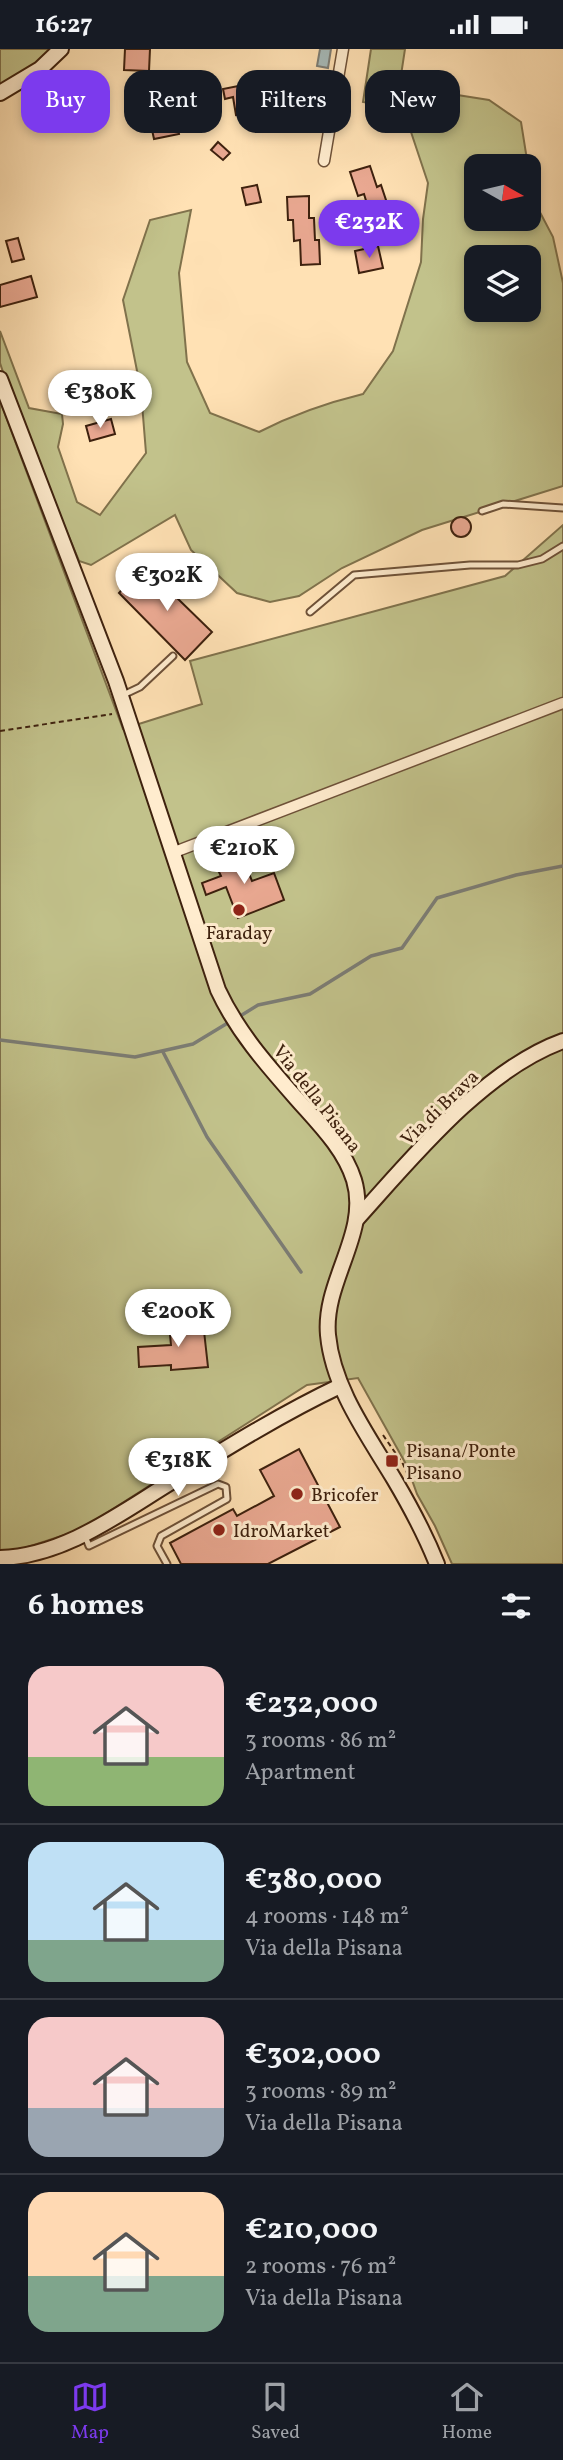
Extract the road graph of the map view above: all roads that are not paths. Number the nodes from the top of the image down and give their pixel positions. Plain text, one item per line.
1 (61, 49) edge
2 (342, 49) edge
3 (0, 93) edge
4 (324, 161) dead end
5 (0, 379) edge
6 (563, 508) edge
7 (482, 511) dead end
8 (563, 547) edge
9 (310, 612) dead end
10 (173, 656) dead end
11 (121, 696) junction
12 (563, 703) edge
13 (172, 853) junction
14 (563, 1041) edge
15 (356, 1220) junction
16 (340, 1386) junction
17 (85, 1534) junction
18 (0, 1558) edge
19 (167, 1564) edge
20 (437, 1564) edge

1 - 3 main road
2 - 4 street
5 - 11 main road, Via della Pisana
6 - 7 lane
8 - 9 lane
10 - 11 lane
11 - 13 main road, Via della Pisana
12 - 13 street
13 - 15 main road, Via della Pisana
14 - 15 main road, Via di Brava
15 - 16 main road, Via della Pisana
16 - 17 main road
16 - 20 main road, Via della Pisana
17 - 18 main road
17 - 19 lane

